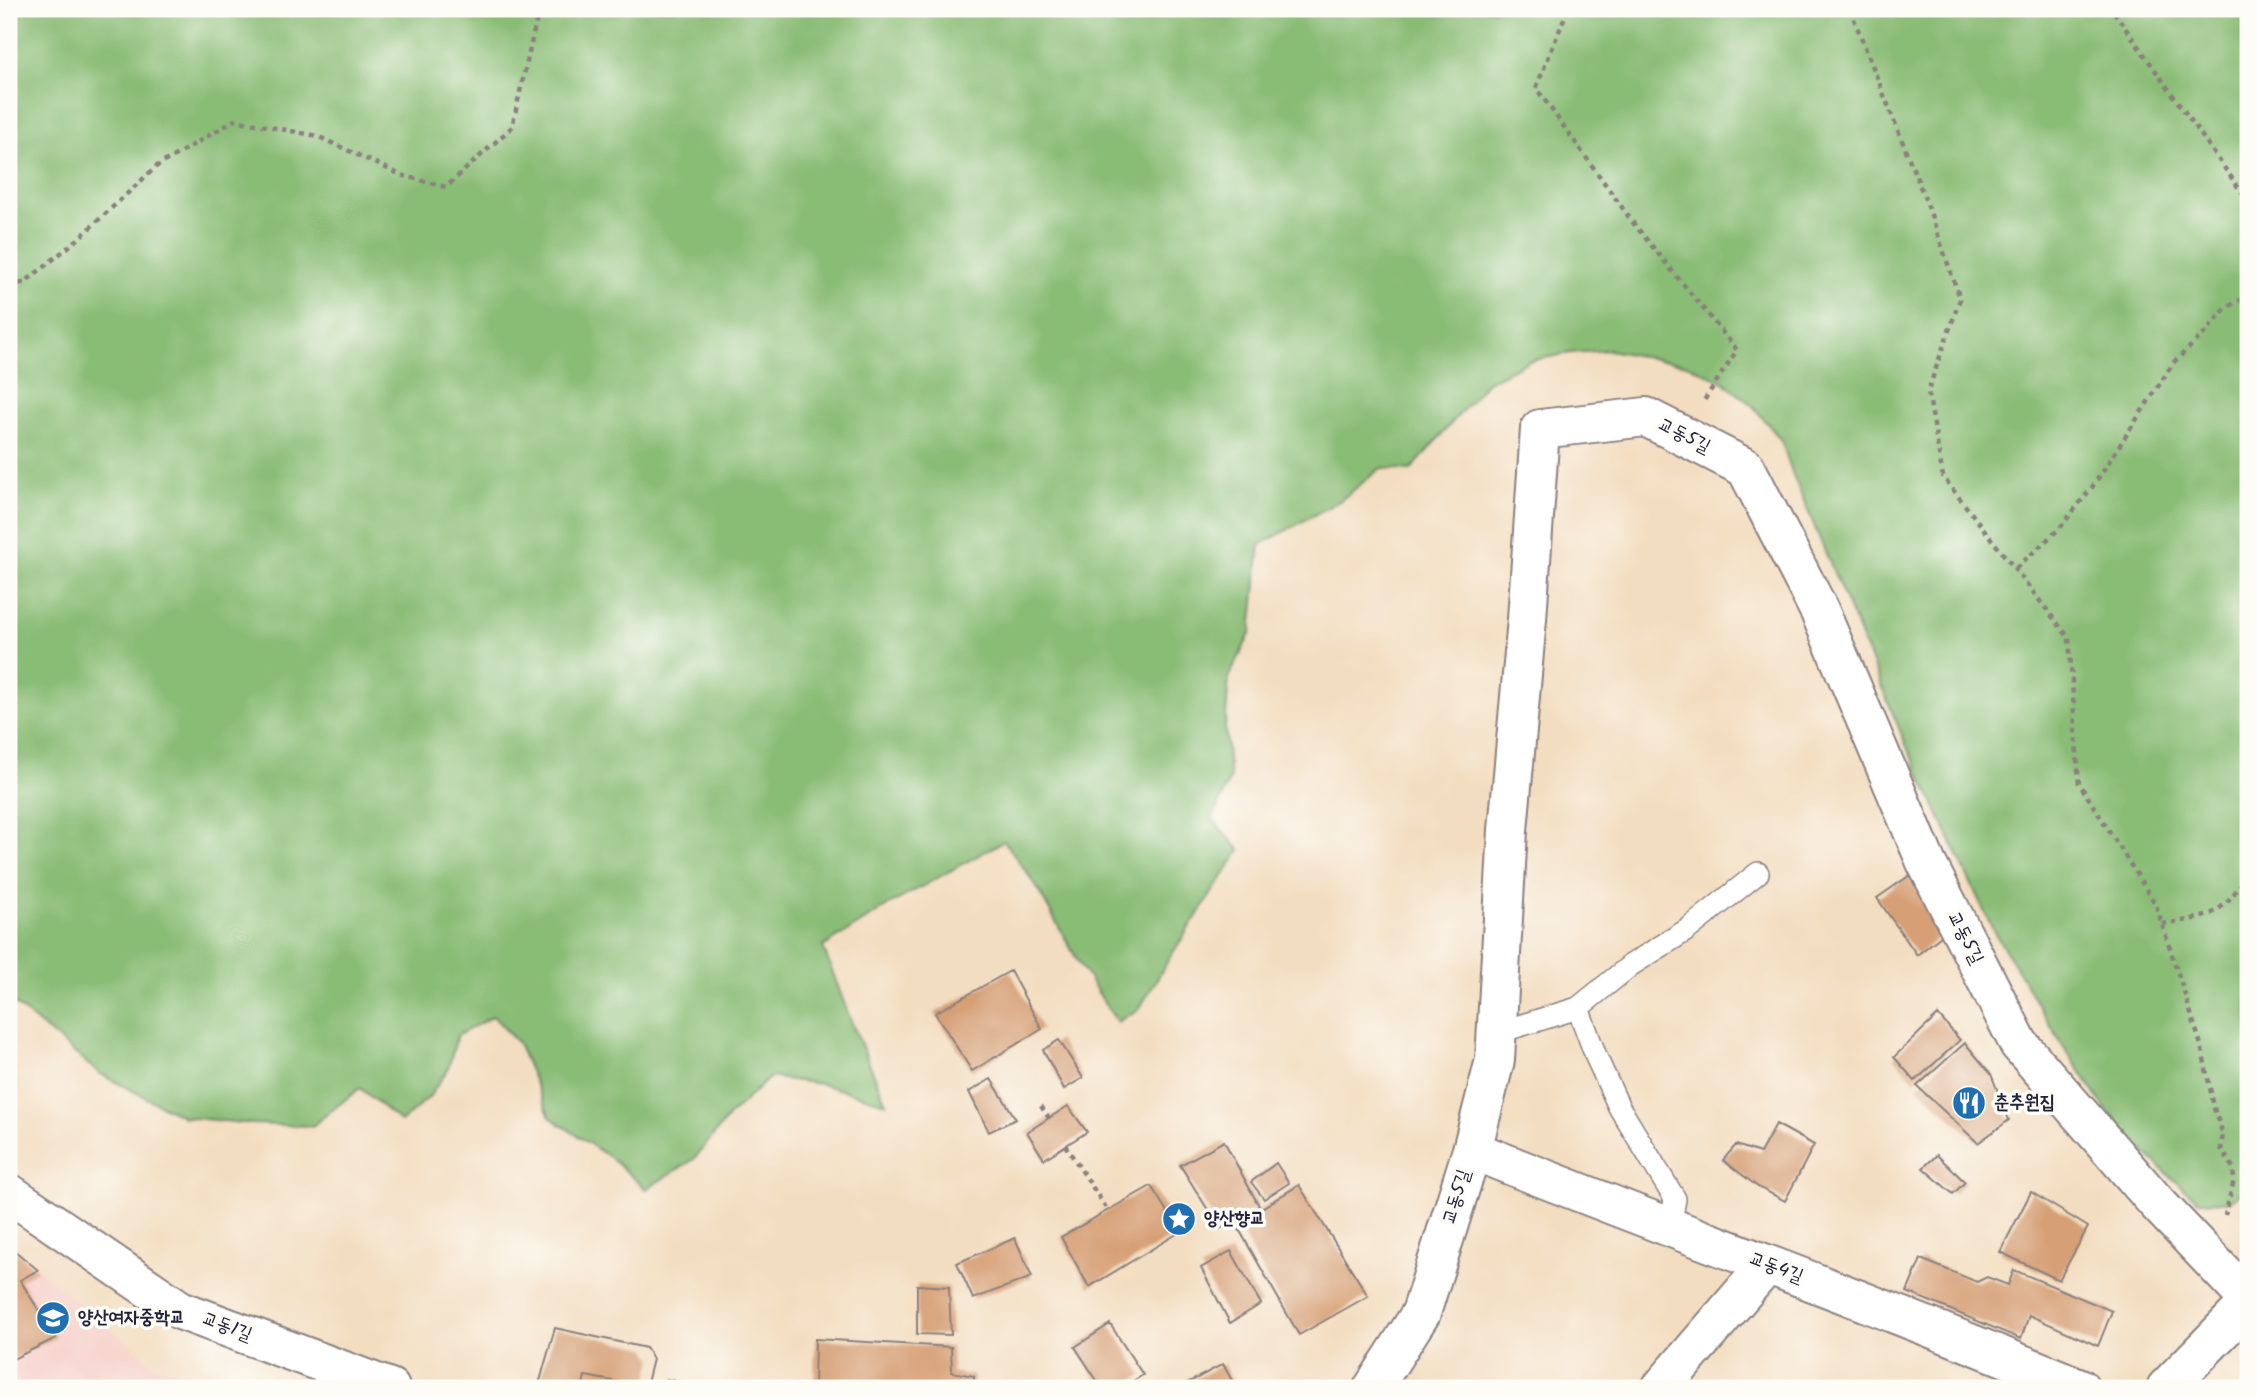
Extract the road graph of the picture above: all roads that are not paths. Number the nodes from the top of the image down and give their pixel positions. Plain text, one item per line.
1 (1758, 873) dead end
2 (1578, 1008) junction
3 (1496, 1032) junction
4 (1472, 1150) junction
5 (9, 1193) edge
6 (1670, 1228) junction
7 (1768, 1265) junction
8 (2248, 1302) edge
9 (390, 1388) edge
10 (1373, 1388) edge
11 (1661, 1388) edge
12 (2080, 1388) edge
13 (2166, 1388) edge

1 - 2 lane
2 - 3 lane
2 - 6 lane
3 - 4 street, 교동5길
3 - 8 street, 교동5길
4 - 6 street, 교동4길
4 - 10 street, 교동5길
5 - 9 street, 교동1길
6 - 7 street, 교동4길
7 - 11 street
7 - 12 street, 교동4길
8 - 13 street

